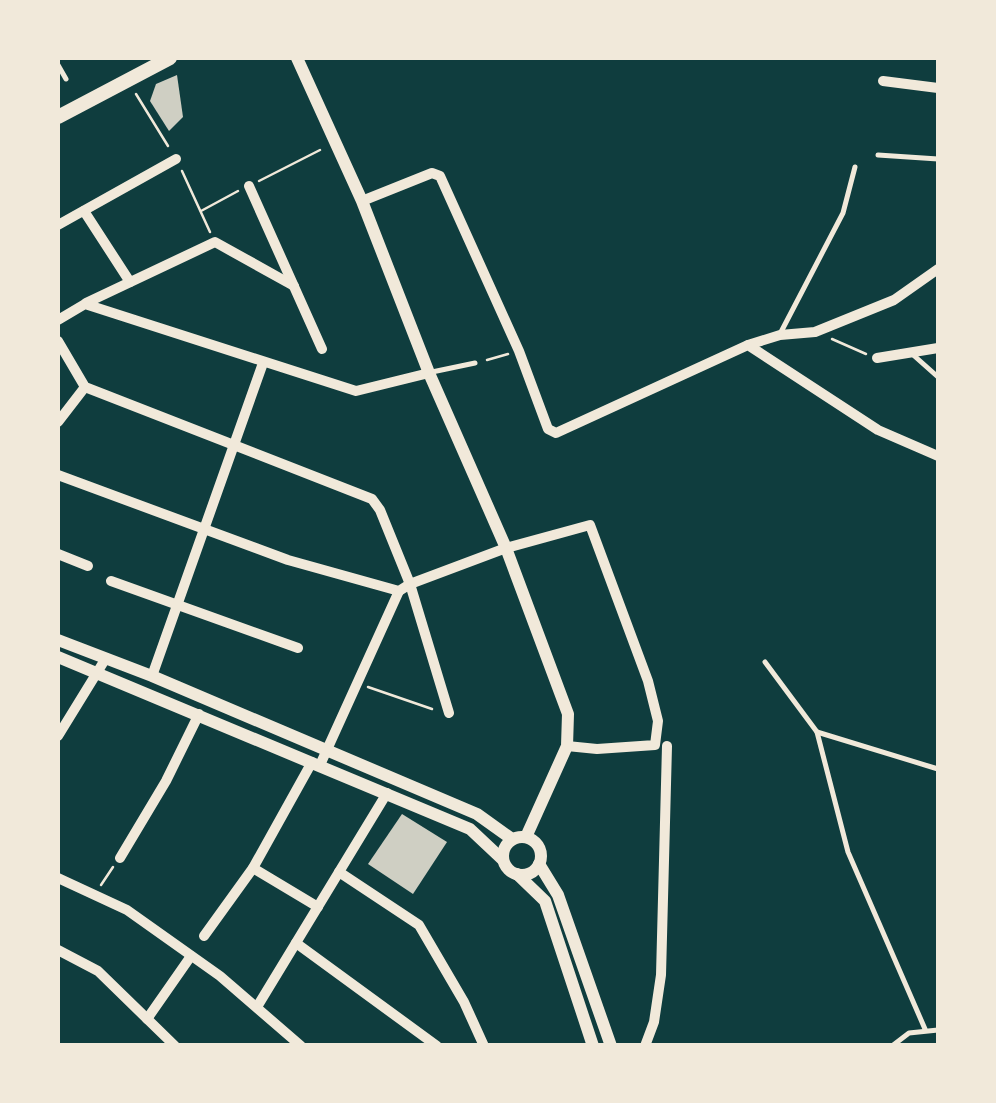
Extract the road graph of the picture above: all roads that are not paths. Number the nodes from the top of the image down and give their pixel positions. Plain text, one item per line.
1 (170, 58) edge
2 (297, 58) edge
3 (58, 64) edge
4 (66, 79) dead end
5 (882, 80) dead end
6 (938, 88) edge
7 (58, 116) edge
8 (878, 155) dead end
9 (176, 158) dead end
10 (938, 159) edge
11 (855, 167) dead end
12 (249, 186) road end
13 (362, 200) junction
14 (84, 210) junction
15 (58, 225) edge
16 (938, 269) edge
17 (130, 282) junction
18 (294, 286) junction
19 (85, 304) junction
20 (58, 320) edge
21 (780, 335) junction
22 (58, 341) edge
23 (748, 345) junction
24 (938, 348) edge
25 (322, 349) dead end
26 (910, 352) junction
27 (877, 358) road end
28 (263, 363) junction
29 (475, 364) road end
30 (429, 373) junction
31 (938, 377) edge
32 (86, 387) junction
33 (58, 422) edge
34 (235, 443) junction
35 (938, 456) edge
36 (58, 474) edge
37 (204, 528) junction
38 (506, 548) junction
39 (58, 554) edge
40 (88, 566) dead end
41 (111, 581) dead end
42 (404, 588) junction
43 (177, 605) junction
44 (58, 640) edge
45 (298, 648) dead end
46 (58, 656) edge
47 (106, 658) junction
48 (766, 662) dead end
49 (96, 671) junction
50 (152, 676) junction
51 (449, 713) road end
52 (199, 714) junction
53 (816, 732) junction
54 (58, 736) edge
55 (661, 745) junction
56 (567, 746) junction
57 (327, 751) junction
58 (316, 764) junction
59 (938, 770) edge
60 (386, 793) junction
61 (519, 838) junction
62 (120, 858) road end
63 (503, 860) junction
64 (539, 864) junction
65 (253, 868) junction
66 (339, 872) junction
67 (517, 874) junction
68 (58, 878) edge
69 (318, 906) junction
70 (204, 936) dead end
71 (296, 943) junction
72 (58, 950) edge
73 (190, 956) junction
74 (257, 1007) junction
75 (147, 1019) junction
76 (158, 1029) junction
77 (925, 1029) junction
78 (938, 1030) edge
79 (160, 1046) edge
80 (175, 1046) edge
81 (301, 1046) edge
82 (437, 1046) edge
83 (484, 1046) edge
84 (593, 1046) edge
85 (611, 1046) edge
86 (645, 1046) edge
87 (892, 1046) edge

1 - 7 main road
2 - 13 street
3 - 4 lane
5 - 6 street
8 - 10 lane
9 - 14 street
11 - 21 lane
12 - 18 street
13 - 23 street
13 - 30 street
14 - 15 street
14 - 17 street
16 - 21 street
17 - 18 street
17 - 19 street
18 - 25 street
19 - 20 street
19 - 28 street
21 - 23 street
22 - 32 street
23 - 35 street
24 - 26 street
26 - 27 street
26 - 31 lane
28 - 30 street
28 - 34 street
29 - 30 lane
30 - 38 street
32 - 33 street
32 - 34 street
34 - 37 street
34 - 42 street
36 - 37 street
37 - 42 street
37 - 43 street
38 - 42 street
38 - 55 street
38 - 56 street
39 - 40 street
41 - 43 street
42 - 51 street
42 - 57 street
43 - 45 street
43 - 50 street
44 - 47 street
46 - 49 street
47 - 49 street
47 - 50 street
48 - 53 lane
49 - 52 street
49 - 54 street
50 - 57 street
52 - 58 street
52 - 62 street
53 - 59 lane
53 - 77 lane
55 - 56 street
55 - 86 street
56 - 61 street
57 - 58 street
57 - 61 street
58 - 60 street
58 - 65 street
60 - 63 street
60 - 66 street
61 - 63 street
61 - 64 street
63 - 67 street
64 - 67 street
64 - 85 street
65 - 69 street
65 - 70 street
66 - 69 street
66 - 83 street
67 - 84 street
68 - 73 street
69 - 71 street
71 - 74 street
71 - 82 street
72 - 75 street
73 - 74 street
73 - 75 street
74 - 81 street
75 - 76 street
76 - 79 lane
76 - 80 street
77 - 78 lane
77 - 87 lane

